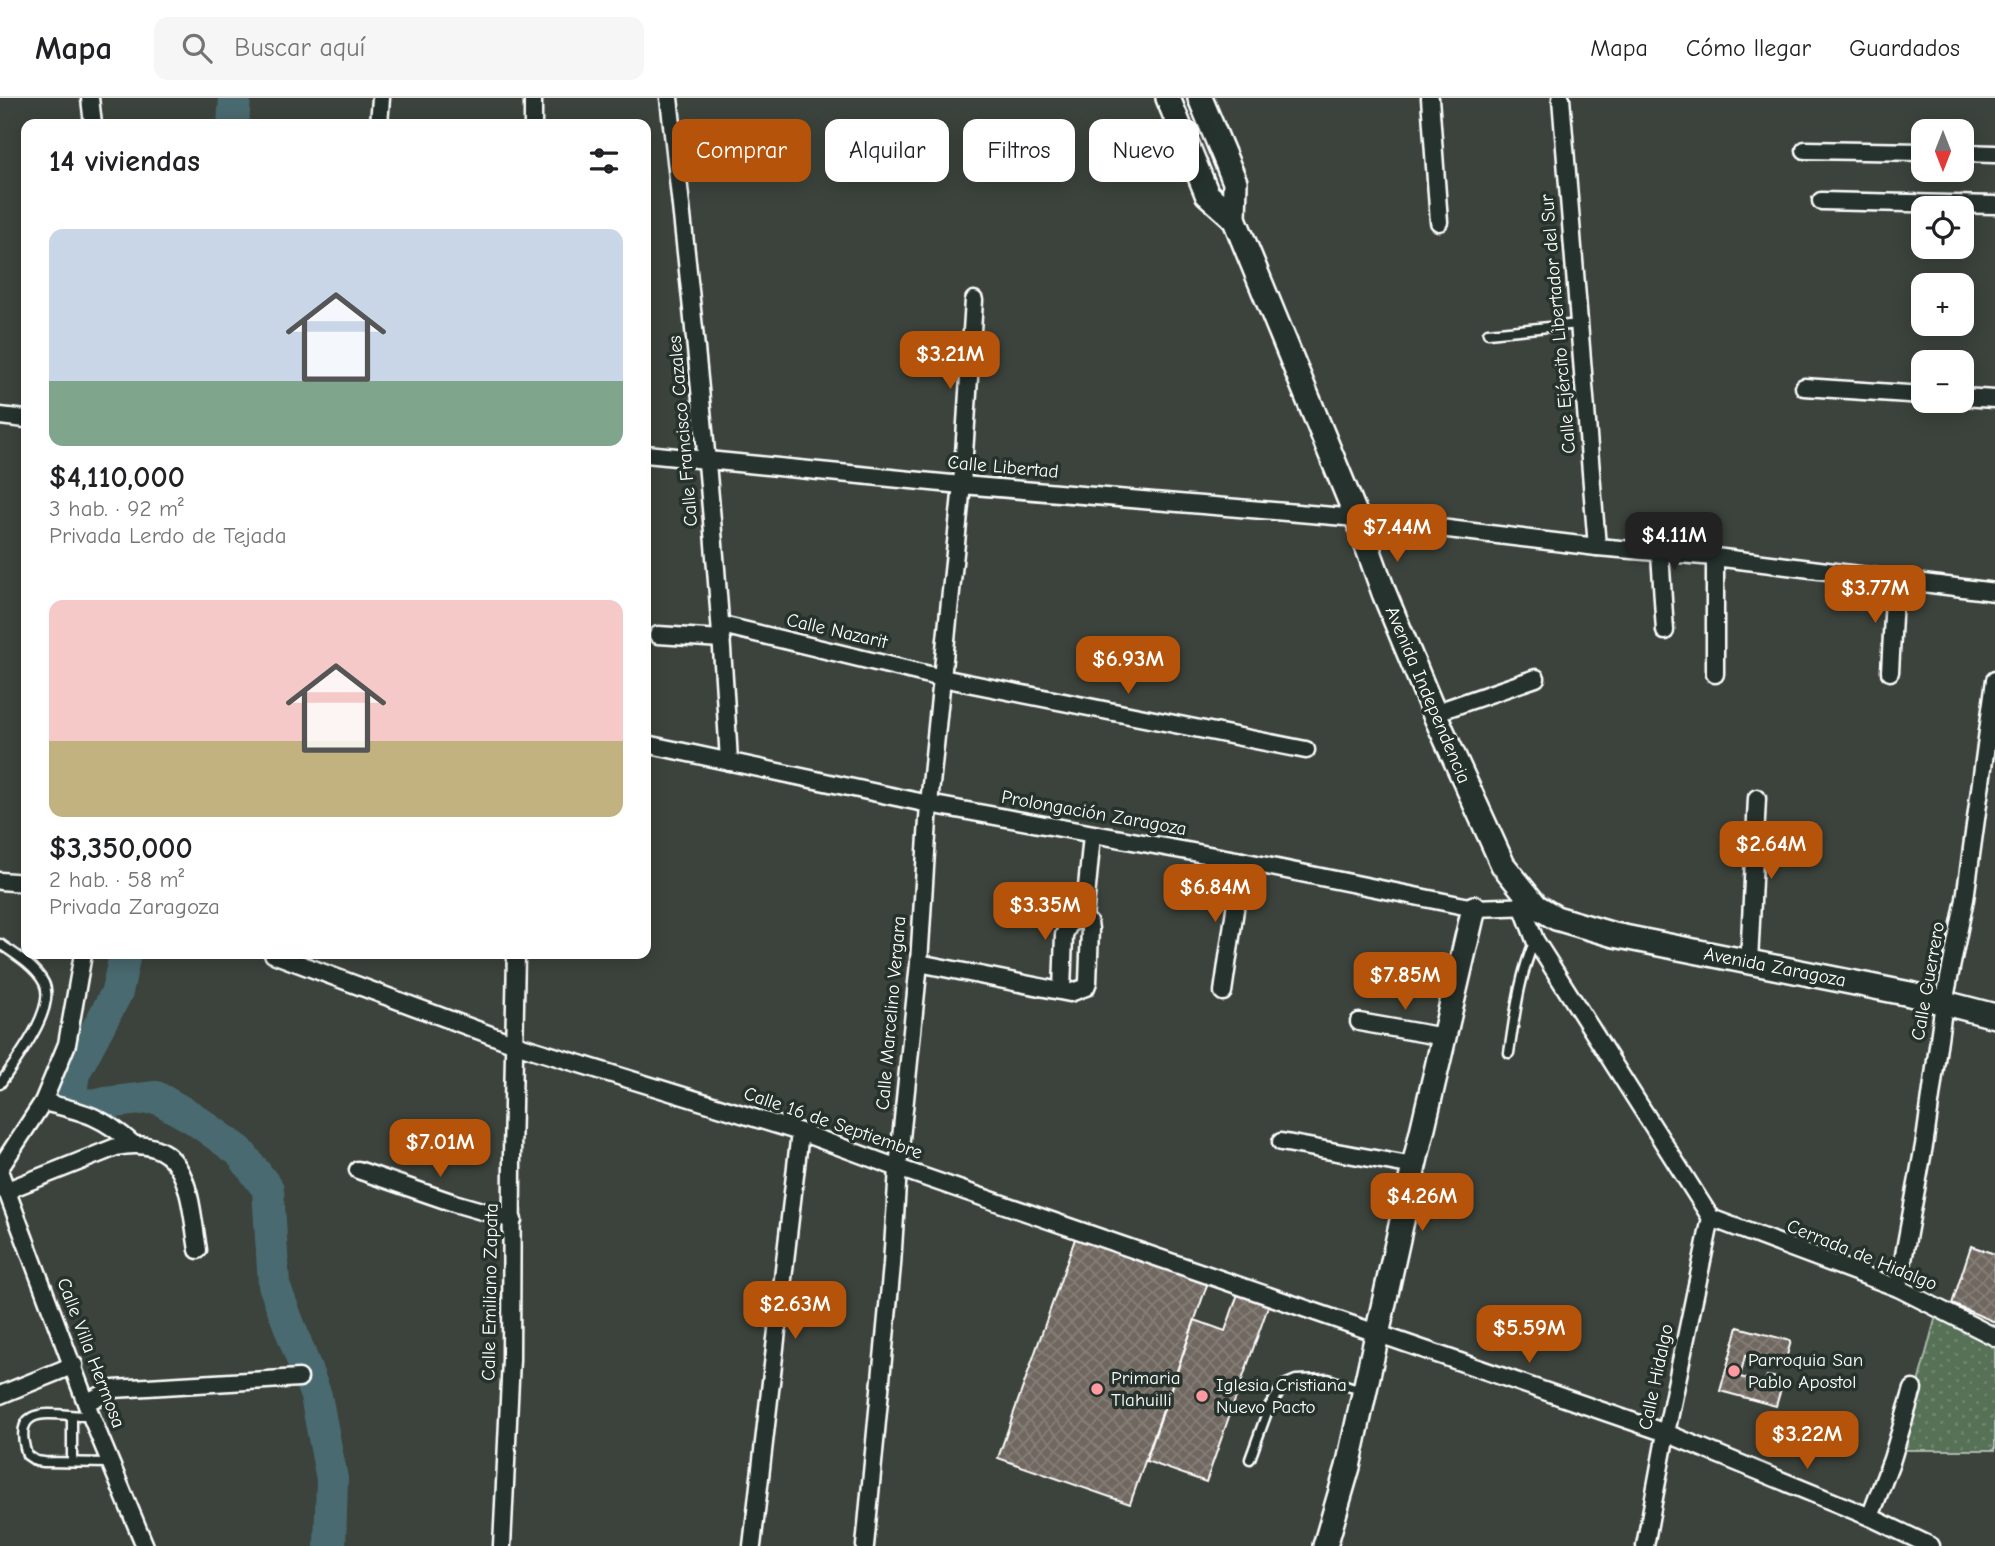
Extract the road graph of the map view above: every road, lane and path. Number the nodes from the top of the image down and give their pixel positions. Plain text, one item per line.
1 (90, 98) edge
2 (381, 98) edge
3 (533, 98) edge
4 (669, 98) edge
5 (1168, 98) edge
6 (1200, 98) edge
7 (1430, 98) edge
8 (1561, 98) edge
9 (92, 119) edge
10 (379, 119) edge
11 (533, 119) edge
12 (1805, 150) dead end
13 (1911, 152) edge
14 (1974, 153) edge
15 (1995, 154) edge
16 (1821, 201) dead end
17 (1995, 205) edge
18 (1234, 218) junction
19 (1439, 222) dead end
20 (974, 300) dead end
21 (1579, 324) junction
22 (1488, 333) dead end
23 (1804, 387) dead end
24 (1911, 394) edge
25 (1974, 398) edge
26 (1995, 399) edge
27 (0, 416) edge
28 (21, 418) edge
29 (651, 454) edge
30 (708, 460) junction
31 (962, 485) junction
32 (1357, 518) junction
33 (1597, 547) junction
34 (1660, 552) junction
35 (1715, 557) junction
36 (1895, 579) junction
37 (1995, 592) edge
38 (1665, 631) dead end
39 (722, 632) junction
40 (658, 635) dead end
41 (1890, 673) dead end
42 (1715, 674) dead end
43 (942, 678) junction
44 (1536, 678) dead end
45 (1995, 680) edge
46 (1434, 713) junction
47 (651, 745) edge
48 (1306, 750) dead end
49 (729, 762) junction
50 (1756, 798) dead end
51 (929, 804) junction
52 (1092, 835) junction
53 (1242, 861) junction
54 (0, 881) edge
55 (21, 883) edge
56 (1529, 907) junction
57 (1474, 908) junction
58 (1556, 918) joint
59 (1079, 919) junction
60 (1535, 940) junction
61 (0, 944) edge
62 (82, 959) edge
63 (286, 959) edge
64 (516, 959) edge
65 (1749, 962) junction
66 (919, 963) junction
67 (1065, 991) junction
68 (1223, 992) dead end
69 (1944, 1003) junction
70 (1995, 1016) edge
71 (1359, 1022) dead end
72 (1444, 1037) junction
73 (515, 1044) junction
74 (1509, 1053) dead end
75 (0, 1084) edge
76 (43, 1102) junction
77 (800, 1132) junction
78 (1281, 1142) dead end
79 (133, 1144) junction
80 (2, 1164) edge
81 (1414, 1166) junction
82 (898, 1168) junction
83 (358, 1170) dead end
84 (5, 1191) junction
85 (1711, 1217) junction
86 (513, 1220) junction
87 (198, 1250) dead end
88 (1898, 1288) junction
89 (1379, 1333) junction
90 (1995, 1337) edge
91 (74, 1365) junction
92 (299, 1378) dead end
93 (1913, 1389) dead end
94 (1363, 1391) junction
95 (0, 1395) edge
96 (89, 1409) junction
97 (72, 1417) junction
98 (1666, 1433) junction
99 (1250, 1458) dead end
100 (72, 1461) junction
101 (110, 1462) junction
102 (1870, 1517) junction
103 (145, 1546) edge
104 (502, 1546) edge
105 (752, 1546) edge
106 (865, 1546) edge
107 (1325, 1546) edge
108 (1645, 1546) edge
109 (1931, 1546) edge

1 - 9 street
2 - 10 street
3 - 11 street
4 - 30 street, Calle Francisco Cazales
5 - 18 main road, Avenida Independencia
6 - 18 main road, Avenida Independencia
7 - 19 street
8 - 21 street, Calle Ejército Libertador del Sur
12 - 13 street
14 - 15 street
16 - 17 street
18 - 32 main road, Avenida Independencia
20 - 31 street, Calle Marcelino Vergara
21 - 22 lane
21 - 33 street, Calle Ejército Libertador del Sur
23 - 24 street
25 - 26 street
27 - 28 street
29 - 30 street, Calle Libertad
30 - 31 street, Calle Libertad
30 - 39 street, Calle Francisco Cazales
31 - 32 street, Calle Libertad
31 - 43 street, Calle Marcelino Vergara
32 - 33 street, Calle Libertad
32 - 46 main road, Avenida Independencia
33 - 34 street, Calle Libertad
34 - 35 street, Calle Libertad
34 - 38 street
35 - 36 street, Calle Libertad
35 - 42 street
36 - 37 street, Calle Libertad
36 - 41 street
39 - 40 street, Calle Nazarit
39 - 43 street, Calle Nazarit
39 - 49 street, Calle Francisco Cazales
43 - 48 street, Calle Nazarit
43 - 51 street, Calle Marcelino Vergara
44 - 46 street
45 - 69 street, Calle Guerrero
46 - 56 main road, Avenida Independencia
47 - 49 street, Prolongación Zaragoza
49 - 51 street, Prolongación Zaragoza
50 - 65 street
51 - 52 street, Prolongación Zaragoza
51 - 66 street, Calle Marcelino Vergara
52 - 53 street, Prolongación Zaragoza
52 - 59 street
53 - 57 street, Prolongación Zaragoza
53 - 68 street
54 - 55 street
56 - 57 street, Prolongación Zaragoza
56 - 58 main road, Avenida Independencia
56 - 60 street, Avenida Independencia
57 - 72 main road
58 - 65 main road, Avenida Zaragoza
59 - 67 street
59 - 67 street
60 - 74 lane
60 - 85 street, Avenida Independencia
61 - 75 lane
62 - 76 street, Calle Villa Hermosa
63 - 73 street, Calle 16 de Septiembre
64 - 73 street, Calle Emiliano Zapata
65 - 69 main road, Avenida Zaragoza
66 - 67 street
66 - 82 street, Calle Marcelino Vergara
69 - 70 main road, Avenida Zaragoza
69 - 88 street, Calle Guerrero
71 - 72 street
72 - 81 main road
73 - 77 street, Calle 16 de Septiembre
73 - 86 street, Calle Emiliano Zapata
76 - 79 street
76 - 80 street, Calle Villa Hermosa
77 - 82 street, Calle 16 de Septiembre
77 - 105 street
78 - 81 street
79 - 84 street
79 - 87 street
80 - 84 street, Calle Villa Hermosa
81 - 89 main road
82 - 89 street, Calle 16 de Septiembre
82 - 106 street, Calle Marcelino Vergara
83 - 86 street
84 - 91 street, Calle Villa Hermosa
85 - 88 street, Cerrada de Hidalgo
85 - 98 street, Calle Hidalgo
86 - 104 street, Calle Emiliano Zapata
88 - 90 street, Cerrada de Hidalgo
89 - 94 main road
89 - 98 street, Calle 16 de Septiembre
91 - 95 street
91 - 96 street, Calle Villa Hermosa
92 - 96 street
93 - 102 street
94 - 99 lane
94 - 107 main road
96 - 97 lane
96 - 101 street, Calle Villa Hermosa
97 - 100 lane
97 - 100 lane
98 - 102 street
98 - 108 street, Calle Hidalgo
100 - 101 lane
101 - 103 street, Calle Villa Hermosa
102 - 109 street

